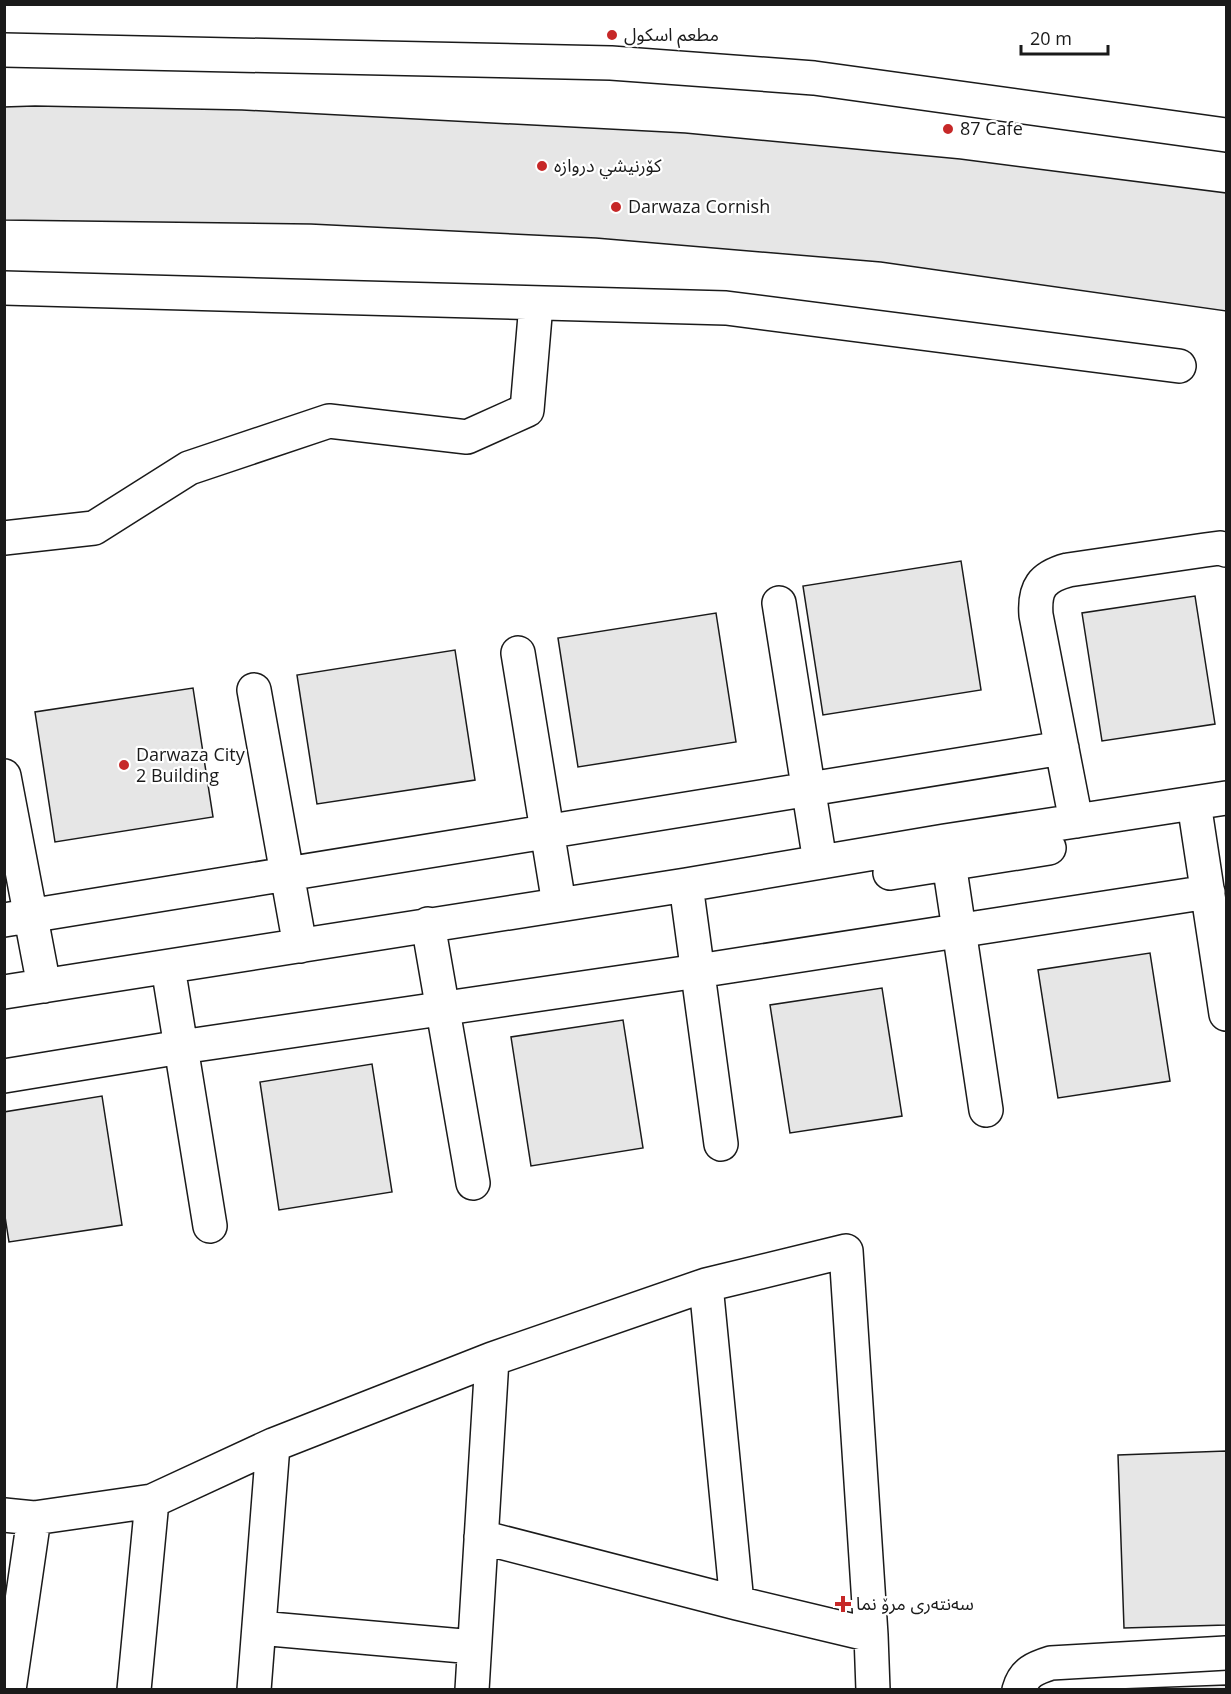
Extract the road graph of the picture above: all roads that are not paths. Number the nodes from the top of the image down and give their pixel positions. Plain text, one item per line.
1 (4, 50) edge
2 (1227, 135) edge
3 (4, 288) edge
4 (536, 304) junction
5 (1179, 366) dead end
6 (4, 538) edge
7 (1227, 550) edge
8 (779, 603) dead end
9 (518, 653) dead end
10 (254, 690) dead end
11 (1062, 748) junction
12 (4, 776) edge
13 (809, 789) junction
14 (1227, 798) edge
15 (1206, 816) edge
16 (1076, 821) junction
17 (547, 831) junction
18 (947, 852) junction
19 (820, 862) junction
20 (288, 874) junction
21 (1208, 892) junction
22 (688, 894) junction
23 (559, 904) junction
24 (18, 918) edge
25 (959, 931) junction
26 (430, 933) junction
27 (300, 946) junction
28 (698, 971) junction
29 (169, 976) junction
30 (44, 986) junction
31 (4, 992) edge
32 (443, 1008) junction
33 (4, 1011) edge
34 (1227, 1014) edge
35 (181, 1047) junction
36 (4, 1076) edge
37 (986, 1110) dead end
38 (721, 1144) dead end
39 (473, 1183) dead end
40 (210, 1226) dead end
41 (706, 1285) junction
42 (492, 1359) junction
43 (273, 1444) junction
44 (152, 1501) junction
45 (19, 1517) edge
46 (481, 1537) junction
47 (737, 1603) junction
48 (259, 1628) junction
49 (871, 1635) junction
50 (474, 1647) junction
51 (1227, 1653) edge
52 (9, 1689) edge
53 (134, 1689) edge
54 (254, 1689) edge
55 (472, 1689) edge
56 (873, 1689) edge
57 (1019, 1689) edge

1 - 2 street
3 - 4 street
4 - 5 street
4 - 6 street
7 - 11 street
8 - 13 street
9 - 17 street
10 - 20 street
11 - 13 street
11 - 16 street
12 - 24 street
13 - 17 street
13 - 19 street
14 - 15 street
15 - 16 street
15 - 18 street
15 - 21 street
16 - 18 street
17 - 20 street
17 - 23 street
18 - 19 street
18 - 22 street
18 - 25 street
19 - 22 street
20 - 24 street
20 - 27 street
21 - 25 street
21 - 34 street
22 - 23 street
22 - 26 street
22 - 28 street
23 - 26 street
24 - 30 street
25 - 28 street
25 - 37 street
26 - 27 street
26 - 29 street
26 - 32 street
27 - 29 street
28 - 32 street
28 - 38 street
29 - 30 street
29 - 33 street
29 - 35 street
30 - 31 street
32 - 35 street
32 - 39 street
35 - 36 street
35 - 40 street
41 - 42 street
41 - 47 street
41 - 49 street
42 - 43 street
42 - 46 street
43 - 44 street
43 - 48 street
44 - 45 street
44 - 53 street
45 - 52 street
46 - 47 street
46 - 50 street
47 - 49 street
48 - 50 street
48 - 54 street
49 - 56 street
50 - 55 street
51 - 57 street

